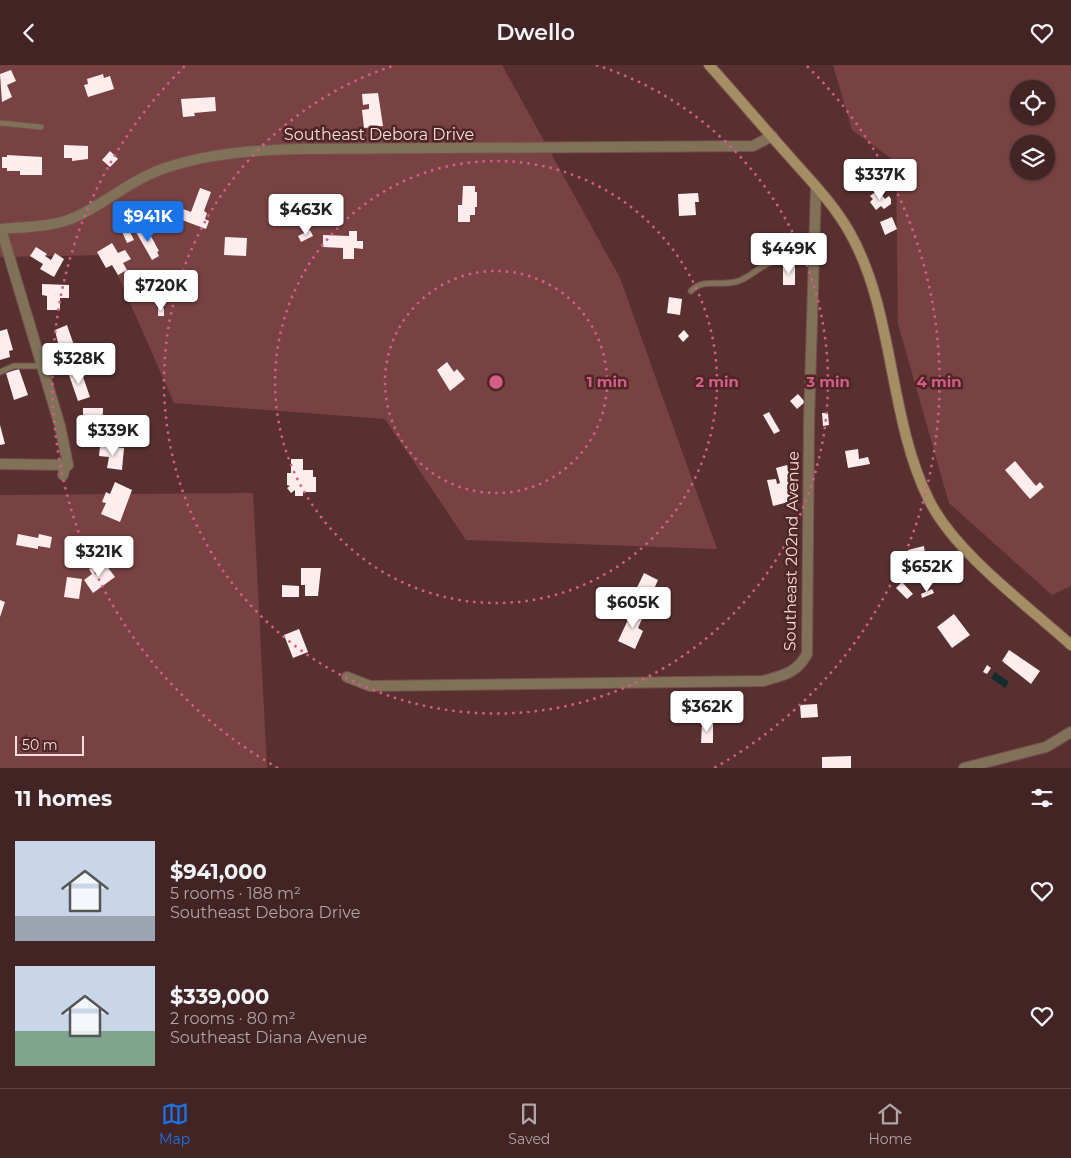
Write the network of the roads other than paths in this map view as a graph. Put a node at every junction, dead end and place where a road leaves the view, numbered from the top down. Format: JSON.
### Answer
{"nodes":[{"id":1,"x":709,"y":65,"type":"edge"},
{"id":2,"x":0,"y":123,"type":"edge"},
{"id":3,"x":41,"y":127,"type":"dead end"},
{"id":4,"x":772,"y":136,"type":"junction"},
{"id":5,"x":816,"y":187,"type":"junction"},
{"id":6,"x":0,"y":229,"type":"edge"},
{"id":7,"x":814,"y":239,"type":"junction"},
{"id":8,"x":691,"y":291,"type":"dead end"},
{"id":9,"x":41,"y":366,"type":"junction"},
{"id":10,"x":0,"y":372,"type":"edge"},
{"id":11,"x":0,"y":464,"type":"edge"},
{"id":12,"x":68,"y":465,"type":"junction"},
{"id":13,"x":62,"y":475,"type":"dead end"},
{"id":14,"x":1071,"y":645,"type":"edge"},
{"id":15,"x":347,"y":677,"type":"dead end"},
{"id":16,"x":1071,"y":732,"type":"edge"},
{"id":17,"x":964,"y":768,"type":"edge"}],
"edges":[{"from":1,"to":4,"type":"main road"},
{"from":2,"to":3,"type":"lane"},
{"from":4,"to":5,"type":"main road"},
{"from":4,"to":6,"type":"street","name":"Southeast Debora Drive"},
{"from":5,"to":7,"type":"street","name":"Southeast 202nd Avenue"},
{"from":5,"to":14,"type":"main road"},
{"from":6,"to":9,"type":"street"},
{"from":7,"to":8,"type":"lane"},
{"from":7,"to":15,"type":"street","name":"Southeast 202nd Avenue"},
{"from":9,"to":10,"type":"lane"},
{"from":9,"to":12,"type":"street"},
{"from":11,"to":12,"type":"street"},
{"from":12,"to":13,"type":"street"},
{"from":16,"to":17,"type":"street"}]}
